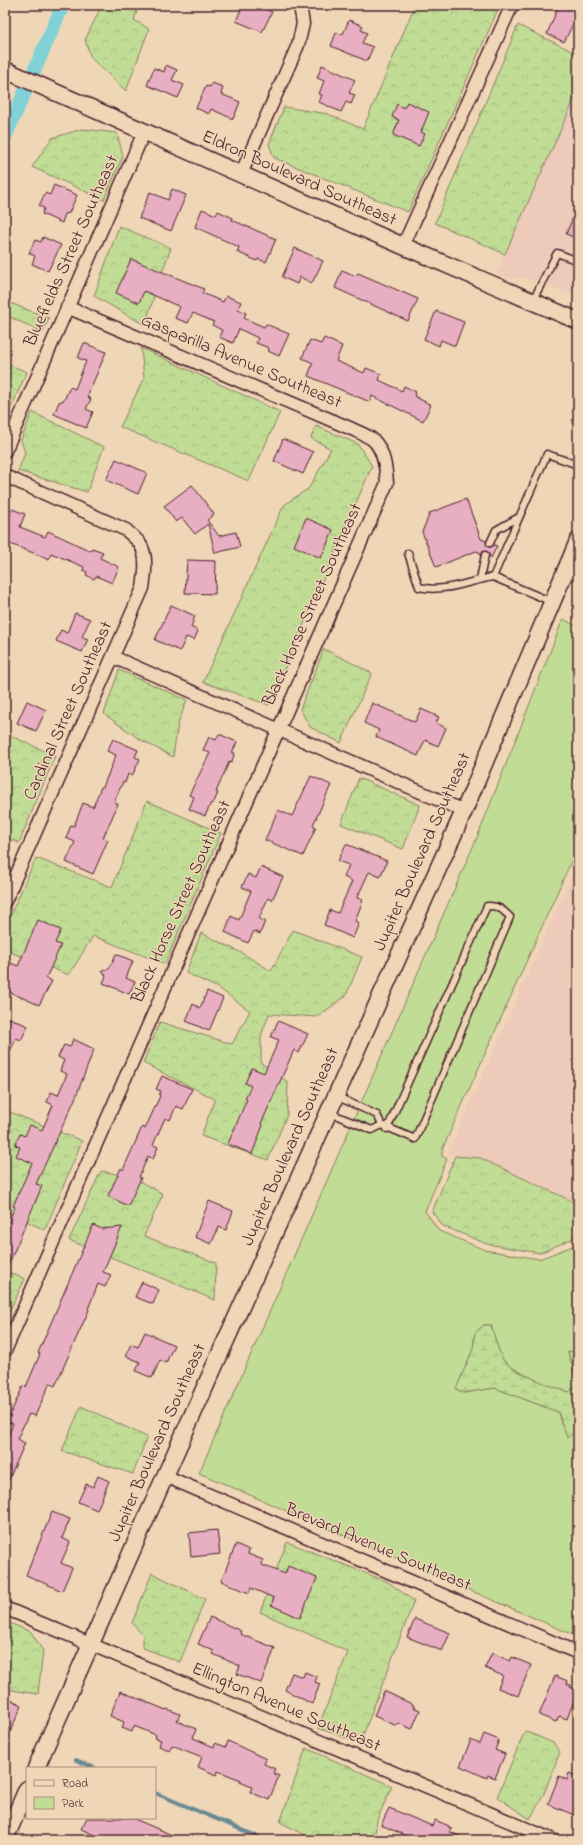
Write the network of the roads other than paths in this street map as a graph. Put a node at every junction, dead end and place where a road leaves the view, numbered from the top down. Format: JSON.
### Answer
{"nodes":[{"id":1,"x":300,"y":5,"type":"edge"},
{"id":2,"x":512,"y":5,"type":"edge"},
{"id":3,"x":5,"y":70,"type":"edge"},
{"id":4,"x":144,"y":132,"type":"junction"},
{"id":5,"x":241,"y":174,"type":"junction"},
{"id":6,"x":403,"y":246,"type":"junction"},
{"id":7,"x":578,"y":261,"type":"edge"},
{"id":8,"x":532,"y":301,"type":"junction"},
{"id":9,"x":68,"y":307,"type":"junction"},
{"id":10,"x":578,"y":321,"type":"edge"},
{"id":11,"x":5,"y":451,"type":"edge"},
{"id":12,"x":578,"y":465,"type":"edge"},
{"id":13,"x":386,"y":466,"type":"joint"},
{"id":14,"x":5,"y":476,"type":"edge"},
{"id":15,"x":519,"y":517,"type":"junction"},
{"id":16,"x":578,"y":541,"type":"edge"},
{"id":17,"x":490,"y":543,"type":"dead end"},
{"id":18,"x":408,"y":553,"type":"dead end"},
{"id":19,"x":485,"y":555,"type":"dead end"},
{"id":20,"x":571,"y":575,"type":"edge"},
{"id":21,"x":493,"y":577,"type":"junction"},
{"id":22,"x":480,"y":579,"type":"junction"},
{"id":23,"x":552,"y":602,"type":"junction"},
{"id":24,"x":112,"y":658,"type":"junction"},
{"id":25,"x":278,"y":729,"type":"junction"},
{"id":26,"x":464,"y":811,"type":"junction"},
{"id":27,"x":5,"y":901,"type":"edge"},
{"id":28,"x":336,"y":1096,"type":"junction"},
{"id":29,"x":328,"y":1112,"type":"junction"},
{"id":30,"x":385,"y":1127,"type":"junction"},
{"id":31,"x":5,"y":1351,"type":"edge"},
{"id":32,"x":165,"y":1476,"type":"junction"},
{"id":33,"x":5,"y":1608,"type":"edge"},
{"id":34,"x":91,"y":1645,"type":"junction"},
{"id":35,"x":578,"y":1653,"type":"edge"},
{"id":36,"x":36,"y":1767,"type":"edge"},
{"id":37,"x":26,"y":1791,"type":"edge"},
{"id":38,"x":7,"y":1838,"type":"edge"},
{"id":39,"x":553,"y":1840,"type":"edge"}],
"edges":[{"from":1,"to":5,"type":"street"},
{"from":2,"to":6,"type":"street"},
{"from":3,"to":4,"type":"street","name":"Eldron Boulevard Southeast"},
{"from":4,"to":5,"type":"street","name":"Eldron Boulevard Southeast"},
{"from":4,"to":9,"type":"street","name":"Bluefields Street Southeast"},
{"from":5,"to":6,"type":"street","name":"Eldron Boulevard Southeast"},
{"from":6,"to":8,"type":"street","name":"Eldron Boulevard Southeast"},
{"from":7,"to":8,"type":"lane"},
{"from":8,"to":10,"type":"street","name":"Eldron Boulevard Southeast"},
{"from":9,"to":11,"type":"street","name":"Bluefields Street Southeast"},
{"from":9,"to":13,"type":"street","name":"Gasparilla Avenue Southeast"},
{"from":12,"to":15,"type":"lane"},
{"from":13,"to":25,"type":"street","name":"Black Horse Street Southeast"},
{"from":14,"to":24,"type":"street","name":"Cardinal Street Southeast"},
{"from":15,"to":17,"type":"lane"},
{"from":15,"to":21,"type":"lane"},
{"from":16,"to":20,"type":"street","name":"Jupiter Boulevard Southeast"},
{"from":18,"to":22,"type":"lane"},
{"from":19,"to":22,"type":"lane"},
{"from":20,"to":23,"type":"street","name":"Jupiter Boulevard Southeast"},
{"from":21,"to":22,"type":"lane"},
{"from":21,"to":23,"type":"lane"},
{"from":23,"to":26,"type":"street","name":"Jupiter Boulevard Southeast"},
{"from":24,"to":25,"type":"street"},
{"from":24,"to":27,"type":"street","name":"Cardinal Street Southeast"},
{"from":25,"to":26,"type":"street"},
{"from":25,"to":31,"type":"street","name":"Black Horse Street Southeast"},
{"from":26,"to":28,"type":"street","name":"Jupiter Boulevard Southeast"},
{"from":28,"to":29,"type":"street","name":"Jupiter Boulevard Southeast"},
{"from":28,"to":30,"type":"lane"},
{"from":29,"to":30,"type":"lane"},
{"from":29,"to":32,"type":"street","name":"Jupiter Boulevard Southeast"},
{"from":30,"to":30,"type":"lane"},
{"from":32,"to":34,"type":"street","name":"Jupiter Boulevard Southeast"},
{"from":32,"to":35,"type":"street","name":"Brevard Avenue Southeast"},
{"from":33,"to":34,"type":"street","name":"Ellington Avenue Southeast"},
{"from":34,"to":36,"type":"street","name":"Jupiter Boulevard Southeast"},
{"from":34,"to":39,"type":"street","name":"Ellington Avenue Southeast"},
{"from":37,"to":38,"type":"street"}]}
